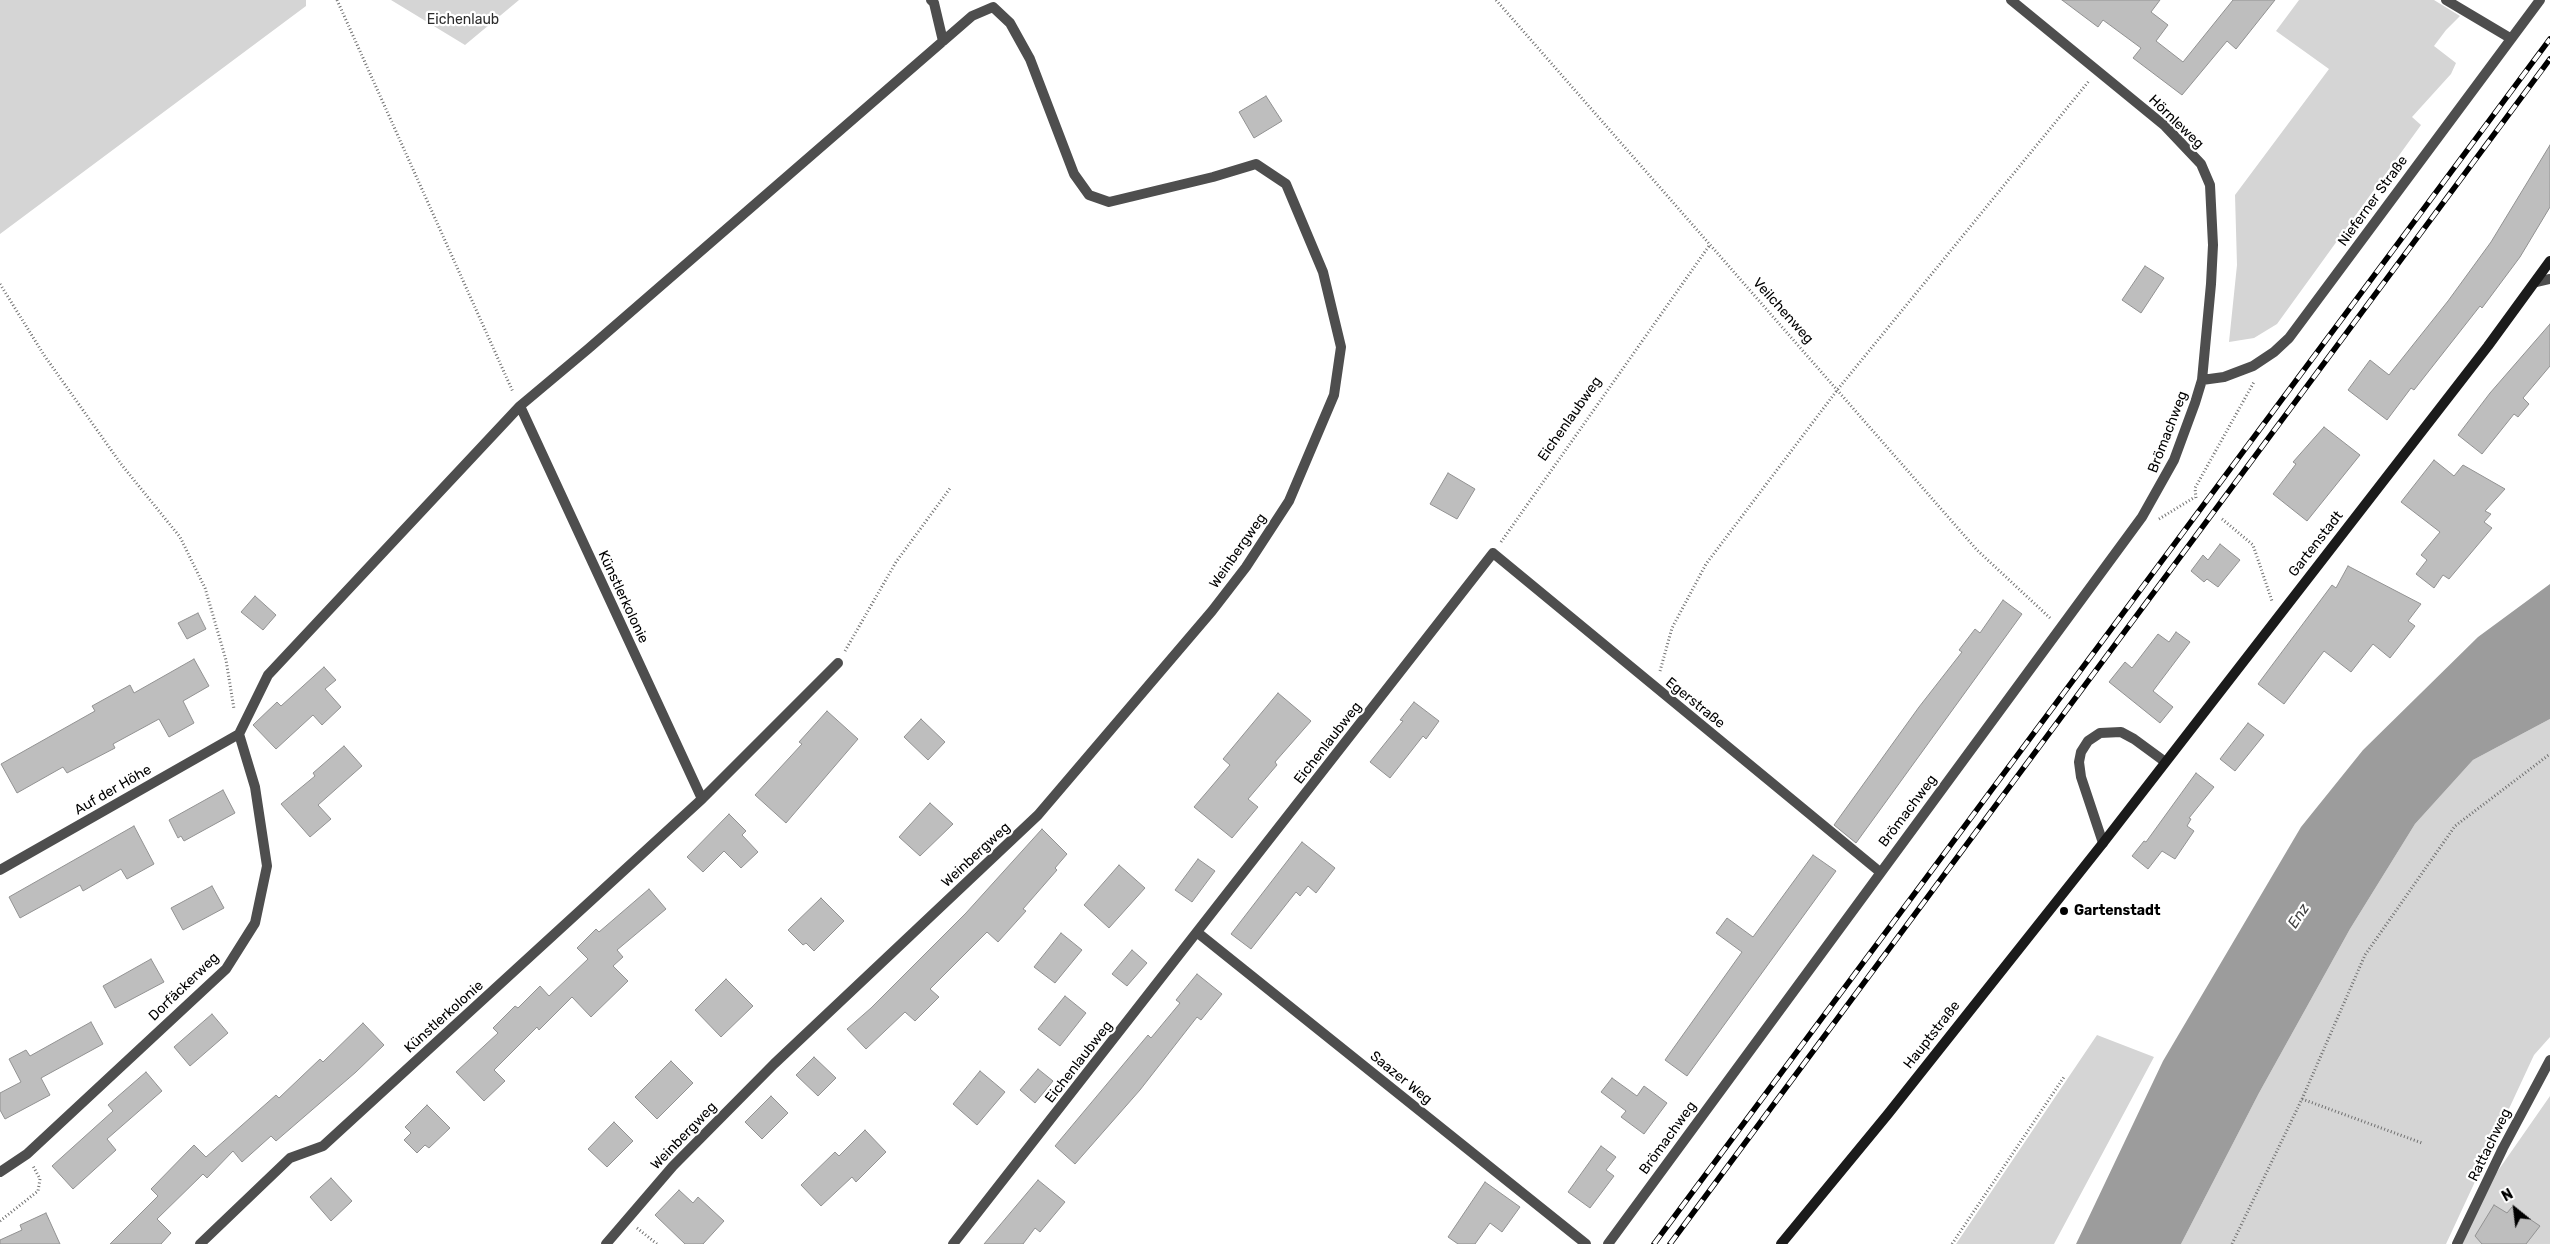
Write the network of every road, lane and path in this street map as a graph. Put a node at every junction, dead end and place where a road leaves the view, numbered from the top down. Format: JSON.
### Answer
{"nodes":[{"id":1,"x":337,"y":0,"type":"edge"},
{"id":2,"x":931,"y":0,"type":"edge"},
{"id":3,"x":1496,"y":0,"type":"edge"},
{"id":4,"x":2010,"y":0,"type":"edge"},
{"id":5,"x":2446,"y":0,"type":"edge"},
{"id":6,"x":2540,"y":0,"type":"edge"},
{"id":7,"x":2510,"y":38,"type":"junction"},
{"id":8,"x":943,"y":40,"type":"junction"},
{"id":9,"x":2097,"y":71,"type":"junction"},
{"id":10,"x":1709,"y":246,"type":"junction"},
{"id":11,"x":2550,"y":261,"type":"edge"},
{"id":12,"x":2550,"y":279,"type":"edge"},
{"id":13,"x":2536,"y":282,"type":"junction"},
{"id":14,"x":0,"y":284,"type":"edge"},
{"id":15,"x":2253,"y":366,"type":"junction"},
{"id":16,"x":2202,"y":380,"type":"junction"},
{"id":17,"x":1838,"y":389,"type":"junction"},
{"id":18,"x":520,"y":406,"type":"junction"},
{"id":19,"x":950,"y":488,"type":"dead end"},
{"id":20,"x":2162,"y":517,"type":"dead end"},
{"id":21,"x":2222,"y":519,"type":"dead end"},
{"id":22,"x":1493,"y":553,"type":"junction"},
{"id":23,"x":2282,"y":610,"type":"junction"},
{"id":24,"x":2062,"y":628,"type":"junction"},
{"id":25,"x":838,"y":663,"type":"joint"},
{"id":26,"x":1656,"y":688,"type":"junction"},
{"id":27,"x":239,"y":734,"type":"junction"},
{"id":28,"x":2550,"y":754,"type":"edge"},
{"id":29,"x":2164,"y":761,"type":"junction"},
{"id":30,"x":702,"y":799,"type":"junction"},
{"id":31,"x":2103,"y":843,"type":"junction"},
{"id":32,"x":0,"y":870,"type":"edge"},
{"id":33,"x":1880,"y":872,"type":"junction"},
{"id":34,"x":1198,"y":933,"type":"junction"},
{"id":35,"x":2550,"y":1060,"type":"edge"},
{"id":36,"x":2064,"y":1077,"type":"dead end"},
{"id":37,"x":2302,"y":1099,"type":"junction"},
{"id":38,"x":2422,"y":1143,"type":"dead end"},
{"id":39,"x":27,"y":1154,"type":"junction"},
{"id":40,"x":0,"y":1172,"type":"edge"},
{"id":41,"x":626,"y":1220,"type":"junction"},
{"id":42,"x":0,"y":1221,"type":"edge"},
{"id":43,"x":200,"y":1244,"type":"edge"},
{"id":44,"x":606,"y":1244,"type":"edge"},
{"id":45,"x":657,"y":1244,"type":"edge"},
{"id":46,"x":953,"y":1244,"type":"edge"},
{"id":47,"x":1586,"y":1244,"type":"edge"},
{"id":48,"x":1608,"y":1244,"type":"edge"},
{"id":49,"x":1781,"y":1244,"type":"edge"},
{"id":50,"x":1952,"y":1244,"type":"edge"},
{"id":51,"x":2232,"y":1244,"type":"edge"},
{"id":52,"x":2457,"y":1244,"type":"edge"}],
"edges":[{"from":1,"to":18,"type":"path"},
{"from":2,"to":8,"type":"street"},
{"from":3,"to":10,"type":"path","name":"Veilchenweg"},
{"from":4,"to":9,"type":"street","name":"Hörnleweg"},
{"from":5,"to":7,"type":"street"},
{"from":6,"to":7,"type":"street","name":"Nieferner Straße"},
{"from":7,"to":15,"type":"street","name":"Nieferner Straße"},
{"from":8,"to":18,"type":"street"},
{"from":8,"to":41,"type":"street","name":"Weinbergweg"},
{"from":9,"to":16,"type":"street","name":"Hörnleweg"},
{"from":9,"to":17,"type":"path"},
{"from":10,"to":17,"type":"path","name":"Veilchenweg"},
{"from":10,"to":22,"type":"path","name":"Eichenlaubweg"},
{"from":11,"to":13,"type":"street","name":"Gartenstadt"},
{"from":12,"to":13,"type":"street"},
{"from":13,"to":23,"type":"street","name":"Gartenstadt"},
{"from":14,"to":27,"type":"path"},
{"from":15,"to":16,"type":"street","name":"Nieferner Straße"},
{"from":15,"to":20,"type":"path"},
{"from":16,"to":24,"type":"street","name":"Brömachweg"},
{"from":17,"to":24,"type":"path","name":"Veilchenweg"},
{"from":17,"to":26,"type":"path"},
{"from":18,"to":27,"type":"street"},
{"from":18,"to":30,"type":"street","name":"Künstlerkolonie"},
{"from":19,"to":25,"type":"path"},
{"from":21,"to":23,"type":"path"},
{"from":22,"to":26,"type":"street","name":"Egerstraße"},
{"from":22,"to":34,"type":"street","name":"Eichenlaubweg"},
{"from":23,"to":29,"type":"street","name":"Gartenstadt"},
{"from":24,"to":33,"type":"street","name":"Brömachweg"},
{"from":25,"to":30,"type":"street","name":"Künstlerkolonie"},
{"from":26,"to":33,"type":"street","name":"Egerstraße"},
{"from":27,"to":32,"type":"street","name":"Auf der Höhe"},
{"from":27,"to":39,"type":"street","name":"Dorfäckerweg"},
{"from":28,"to":37,"type":"path"},
{"from":29,"to":31,"type":"street","name":"Gartenstadt"},
{"from":29,"to":31,"type":"street"},
{"from":30,"to":43,"type":"street","name":"Künstlerkolonie"},
{"from":31,"to":49,"type":"street","name":"Hauptstraße"},
{"from":33,"to":48,"type":"street","name":"Brömachweg"},
{"from":34,"to":46,"type":"street","name":"Eichenlaubweg"},
{"from":34,"to":47,"type":"street","name":"Saazer Weg"},
{"from":35,"to":52,"type":"street","name":"Rattachweg"},
{"from":36,"to":50,"type":"path"},
{"from":37,"to":38,"type":"path"},
{"from":37,"to":51,"type":"path"},
{"from":39,"to":40,"type":"street","name":"Dorfäckerweg"},
{"from":39,"to":42,"type":"path"},
{"from":41,"to":44,"type":"street","name":"Weinbergweg"},
{"from":41,"to":45,"type":"path"}]}
